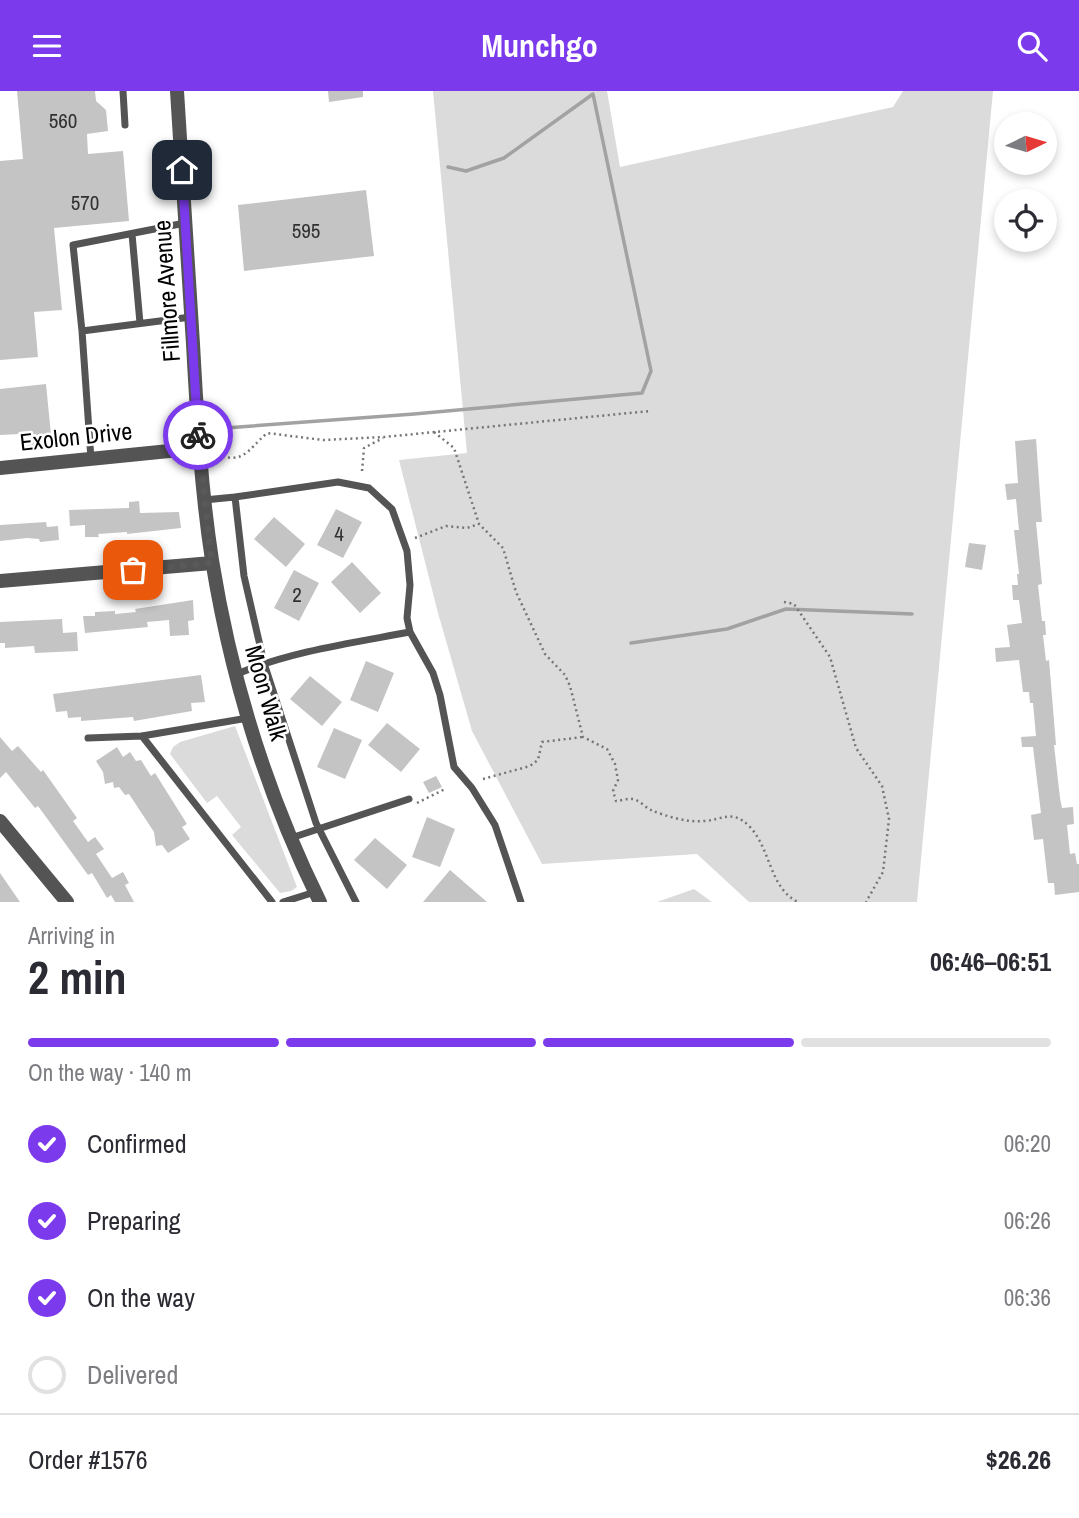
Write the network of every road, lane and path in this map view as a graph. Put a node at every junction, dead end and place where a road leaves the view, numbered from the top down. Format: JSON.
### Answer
{"nodes":[{"id":1,"x":123,"y":91,"type":"edge"},
{"id":2,"x":177,"y":91,"type":"edge"},
{"id":3,"x":125,"y":125,"type":"dead end"},
{"id":4,"x":185,"y":223,"type":"junction"},
{"id":5,"x":132,"y":234,"type":"junction"},
{"id":6,"x":191,"y":317,"type":"junction"},
{"id":7,"x":140,"y":323,"type":"junction"},
{"id":8,"x":82,"y":331,"type":"junction"},
{"id":9,"x":650,"y":411,"type":"dead end"},
{"id":10,"x":434,"y":432,"type":"junction"},
{"id":11,"x":384,"y":437,"type":"junction"},
{"id":12,"x":199,"y":448,"type":"junction"},
{"id":13,"x":91,"y":459,"type":"junction"},
{"id":14,"x":0,"y":468,"type":"edge"},
{"id":15,"x":362,"y":471,"type":"dead end"},
{"id":16,"x":203,"y":494,"type":"junction"},
{"id":17,"x":235,"y":497,"type":"junction"},
{"id":18,"x":479,"y":524,"type":"junction"},
{"id":19,"x":415,"y":538,"type":"dead end"},
{"id":20,"x":212,"y":563,"type":"junction"},
{"id":21,"x":0,"y":581,"type":"edge"},
{"id":22,"x":784,"y":602,"type":"dead end"},
{"id":23,"x":410,"y":632,"type":"junction"},
{"id":24,"x":264,"y":663,"type":"junction"},
{"id":25,"x":236,"y":674,"type":"junction"},
{"id":26,"x":248,"y":718,"type":"junction"},
{"id":27,"x":142,"y":736,"type":"junction"},
{"id":28,"x":583,"y":737,"type":"junction"},
{"id":29,"x":88,"y":738,"type":"dead end"},
{"id":30,"x":484,"y":779,"type":"dead end"},
{"id":31,"x":445,"y":789,"type":"dead end"},
{"id":32,"x":409,"y":800,"type":"joint"},
{"id":33,"x":0,"y":821,"type":"edge"},
{"id":34,"x":318,"y":827,"type":"junction"},
{"id":35,"x":291,"y":838,"type":"junction"},
{"id":36,"x":318,"y":897,"type":"edge"},
{"id":37,"x":67,"y":902,"type":"edge"},
{"id":38,"x":272,"y":902,"type":"edge"},
{"id":39,"x":284,"y":902,"type":"edge"},
{"id":40,"x":356,"y":902,"type":"edge"},
{"id":41,"x":521,"y":902,"type":"edge"},
{"id":42,"x":798,"y":902,"type":"edge"},
{"id":43,"x":866,"y":902,"type":"edge"}],
"edges":[{"from":1,"to":3,"type":"lane"},
{"from":2,"to":4,"type":"street","name":"Fillmore Avenue"},
{"from":4,"to":5,"type":"lane"},
{"from":4,"to":6,"type":"street","name":"Fillmore Avenue"},
{"from":5,"to":7,"type":"lane"},
{"from":5,"to":8,"type":"lane"},
{"from":6,"to":7,"type":"lane"},
{"from":6,"to":12,"type":"street","name":"Fillmore Avenue"},
{"from":7,"to":8,"type":"lane"},
{"from":8,"to":13,"type":"lane"},
{"from":9,"to":10,"type":"path"},
{"from":10,"to":11,"type":"path"},
{"from":10,"to":18,"type":"path"},
{"from":11,"to":12,"type":"path"},
{"from":11,"to":15,"type":"path"},
{"from":12,"to":13,"type":"street","name":"Exolon Drive"},
{"from":12,"to":16,"type":"street","name":"Fillmore Avenue"},
{"from":13,"to":14,"type":"street","name":"Exolon Drive"},
{"from":16,"to":17,"type":"lane"},
{"from":16,"to":20,"type":"street","name":"Moon Walk"},
{"from":17,"to":23,"type":"lane"},
{"from":17,"to":24,"type":"lane"},
{"from":18,"to":19,"type":"path"},
{"from":18,"to":28,"type":"path"},
{"from":20,"to":21,"type":"street"},
{"from":20,"to":25,"type":"street","name":"Moon Walk"},
{"from":22,"to":43,"type":"path"},
{"from":23,"to":24,"type":"lane"},
{"from":23,"to":41,"type":"lane"},
{"from":24,"to":25,"type":"lane"},
{"from":24,"to":34,"type":"lane"},
{"from":25,"to":26,"type":"street","name":"Moon Walk"},
{"from":26,"to":27,"type":"lane"},
{"from":26,"to":35,"type":"street","name":"Moon Walk"},
{"from":27,"to":29,"type":"lane"},
{"from":27,"to":38,"type":"lane"},
{"from":28,"to":30,"type":"path"},
{"from":28,"to":42,"type":"path"},
{"from":31,"to":32,"type":"path"},
{"from":32,"to":34,"type":"lane"},
{"from":33,"to":37,"type":"street"},
{"from":34,"to":35,"type":"lane"},
{"from":34,"to":40,"type":"lane"},
{"from":35,"to":36,"type":"street","name":"Moon Walk"},
{"from":36,"to":39,"type":"lane"}]}
